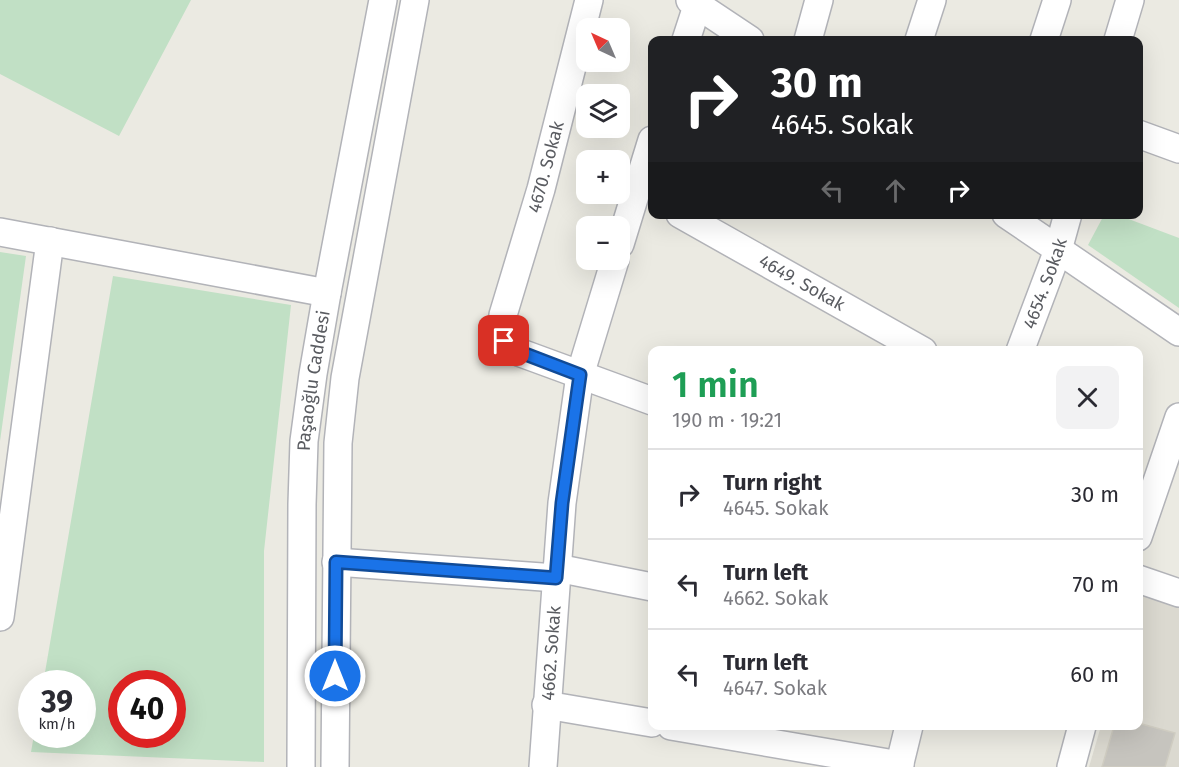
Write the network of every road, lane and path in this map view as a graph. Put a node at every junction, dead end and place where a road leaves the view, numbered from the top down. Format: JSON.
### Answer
{"nodes":[{"id":1,"x":383,"y":0,"type":"edge"},
{"id":2,"x":415,"y":0,"type":"edge"},
{"id":3,"x":589,"y":0,"type":"edge"},
{"id":4,"x":819,"y":0,"type":"edge"},
{"id":5,"x":932,"y":0,"type":"edge"},
{"id":6,"x":1057,"y":0,"type":"edge"},
{"id":7,"x":1130,"y":0,"type":"edge"},
{"id":8,"x":696,"y":2,"type":"edge"},
{"id":9,"x":687,"y":36,"type":"edge"},
{"id":10,"x":744,"y":36,"type":"edge"},
{"id":11,"x":809,"y":36,"type":"edge"},
{"id":12,"x":920,"y":36,"type":"edge"},
{"id":13,"x":1045,"y":36,"type":"edge"},
{"id":14,"x":1119,"y":36,"type":"edge"},
{"id":15,"x":1143,"y":136,"type":"edge"},
{"id":16,"x":1179,"y":149,"type":"edge"},
{"id":17,"x":648,"y":167,"type":"edge"},
{"id":18,"x":644,"y":194,"type":"edge"},
{"id":19,"x":689,"y":219,"type":"edge"},
{"id":20,"x":1013,"y":219,"type":"edge"},
{"id":21,"x":1067,"y":219,"type":"edge"},
{"id":22,"x":630,"y":223,"type":"edge"},
{"id":23,"x":0,"y":232,"type":"edge"},
{"id":24,"x":50,"y":241,"type":"junction"},
{"id":25,"x":1058,"y":250,"type":"junction"},
{"id":26,"x":612,"y":270,"type":"edge"},
{"id":27,"x":327,"y":293,"type":"junction"},
{"id":28,"x":1179,"y":332,"type":"edge"},
{"id":29,"x":913,"y":346,"type":"edge"},
{"id":30,"x":1022,"y":346,"type":"edge"},
{"id":31,"x":580,"y":375,"type":"junction"},
{"id":32,"x":648,"y":400,"type":"edge"},
{"id":33,"x":1179,"y":417,"type":"edge"},
{"id":34,"x":1143,"y":522,"type":"edge"},
{"id":35,"x":336,"y":562,"type":"junction"},
{"id":36,"x":556,"y":573,"type":"junction"},
{"id":37,"x":1143,"y":581,"type":"edge"},
{"id":38,"x":648,"y":586,"type":"edge"},
{"id":39,"x":1179,"y":593,"type":"edge"},
{"id":40,"x":0,"y":617,"type":"edge"},
{"id":41,"x":546,"y":705,"type":"junction"},
{"id":42,"x":648,"y":722,"type":"edge"},
{"id":43,"x":694,"y":730,"type":"edge"},
{"id":44,"x":908,"y":730,"type":"edge"},
{"id":45,"x":1081,"y":730,"type":"edge"},
{"id":46,"x":899,"y":766,"type":"edge"},
{"id":47,"x":301,"y":767,"type":"edge"},
{"id":48,"x":335,"y":767,"type":"edge"},
{"id":49,"x":543,"y":767,"type":"edge"},
{"id":50,"x":1071,"y":767,"type":"edge"}],
"edges":[{"from":1,"to":27,"type":"street","name":"Paşaoğlu Caddesi"},
{"from":2,"to":35,"type":"street","name":"Paşaoğlu Caddesi"},
{"from":3,"to":31,"type":"street","name":"4670. Sokak"},
{"from":4,"to":11,"type":"street"},
{"from":5,"to":12,"type":"street"},
{"from":6,"to":13,"type":"street"},
{"from":7,"to":14,"type":"street"},
{"from":8,"to":9,"type":"street"},
{"from":8,"to":10,"type":"street"},
{"from":15,"to":16,"type":"street"},
{"from":17,"to":18,"type":"street"},
{"from":18,"to":22,"type":"street"},
{"from":19,"to":29,"type":"street","name":"4649. Sokak"},
{"from":20,"to":25,"type":"street"},
{"from":21,"to":25,"type":"street","name":"4654. Sokak"},
{"from":23,"to":24,"type":"street"},
{"from":24,"to":27,"type":"street"},
{"from":24,"to":40,"type":"street"},
{"from":25,"to":28,"type":"street"},
{"from":25,"to":30,"type":"street","name":"4654. Sokak"},
{"from":26,"to":31,"type":"street","name":"4662. Sokak"},
{"from":27,"to":47,"type":"street","name":"Paşaoğlu Caddesi"},
{"from":31,"to":32,"type":"street"},
{"from":31,"to":36,"type":"street","name":"4662. Sokak"},
{"from":33,"to":34,"type":"street"},
{"from":35,"to":36,"type":"street"},
{"from":35,"to":48,"type":"street","name":"Paşaoğlu Caddesi"},
{"from":36,"to":38,"type":"street"},
{"from":36,"to":41,"type":"street","name":"4662. Sokak"},
{"from":37,"to":39,"type":"street"},
{"from":41,"to":42,"type":"street"},
{"from":41,"to":49,"type":"street","name":"4662. Sokak"},
{"from":43,"to":46,"type":"street"},
{"from":44,"to":46,"type":"street"},
{"from":45,"to":50,"type":"street"}]}
